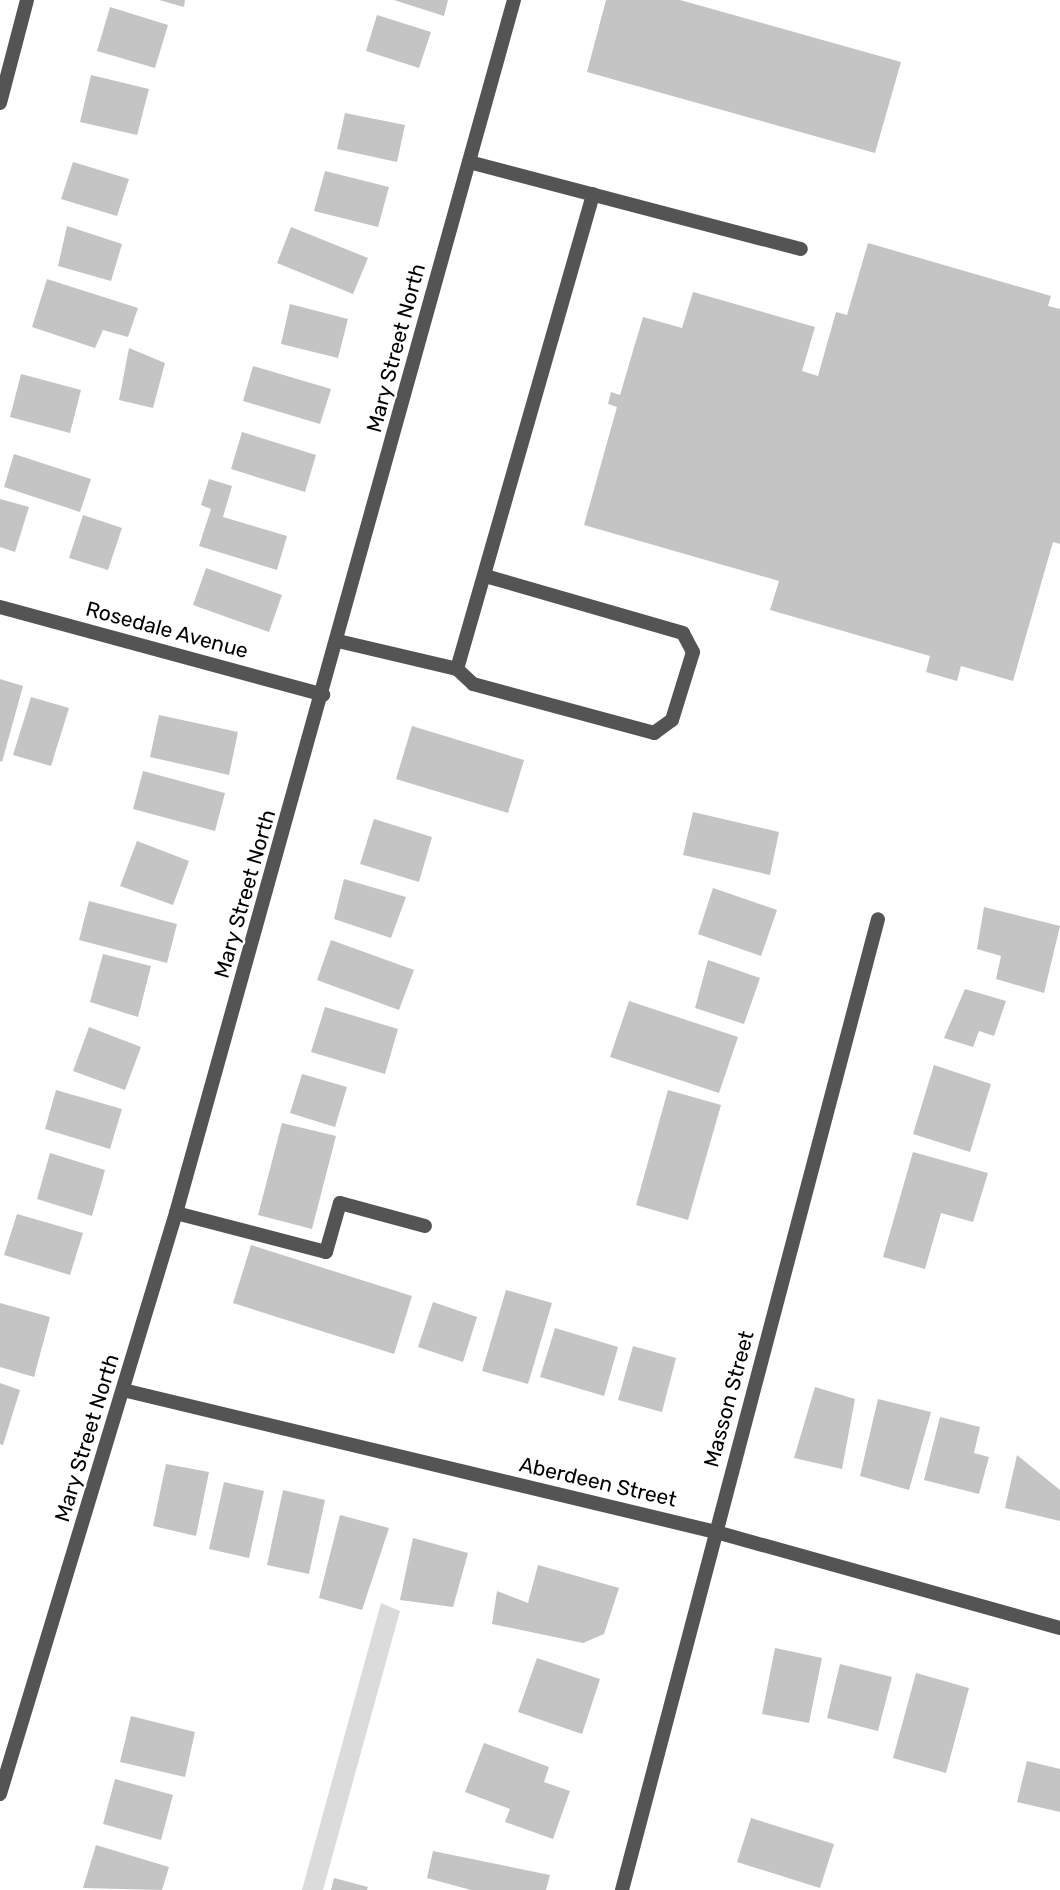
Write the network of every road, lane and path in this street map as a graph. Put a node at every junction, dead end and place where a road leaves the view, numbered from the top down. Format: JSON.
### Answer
{"nodes":[{"id":1,"x":27,"y":0,"type":"edge"},
{"id":2,"x":514,"y":0,"type":"edge"},
{"id":3,"x":0,"y":103,"type":"edge"},
{"id":4,"x":469,"y":162,"type":"junction"},
{"id":5,"x":593,"y":194,"type":"junction"},
{"id":6,"x":801,"y":249,"type":"dead end"},
{"id":7,"x":486,"y":576,"type":"junction"},
{"id":8,"x":0,"y":607,"type":"edge"},
{"id":9,"x":338,"y":641,"type":"junction"},
{"id":10,"x":457,"y":669,"type":"junction"},
{"id":11,"x":323,"y":695,"type":"junction"},
{"id":12,"x":878,"y":919,"type":"dead end"},
{"id":13,"x":176,"y":1213,"type":"junction"},
{"id":14,"x":425,"y":1226,"type":"dead end"},
{"id":15,"x":123,"y":1390,"type":"junction"},
{"id":16,"x":716,"y":1532,"type":"junction"},
{"id":17,"x":1060,"y":1628,"type":"edge"},
{"id":18,"x":0,"y":1794,"type":"edge"},
{"id":19,"x":622,"y":1890,"type":"edge"}],
"edges":[{"from":1,"to":3,"type":"street"},
{"from":2,"to":4,"type":"street","name":"Mary Street North"},
{"from":4,"to":5,"type":"street"},
{"from":4,"to":9,"type":"street","name":"Mary Street North"},
{"from":5,"to":6,"type":"street"},
{"from":5,"to":7,"type":"street"},
{"from":7,"to":10,"type":"street"},
{"from":7,"to":10,"type":"street"},
{"from":8,"to":11,"type":"street","name":"Rosedale Avenue"},
{"from":9,"to":10,"type":"street"},
{"from":9,"to":11,"type":"street","name":"Mary Street North"},
{"from":11,"to":13,"type":"street","name":"Mary Street North"},
{"from":12,"to":16,"type":"street","name":"Masson Street"},
{"from":13,"to":14,"type":"street"},
{"from":13,"to":15,"type":"street","name":"Mary Street North"},
{"from":15,"to":16,"type":"street","name":"Aberdeen Street"},
{"from":15,"to":18,"type":"street","name":"Mary Street North"},
{"from":16,"to":17,"type":"street","name":"Aberdeen Street"},
{"from":16,"to":19,"type":"street","name":"Masson Street"}]}
